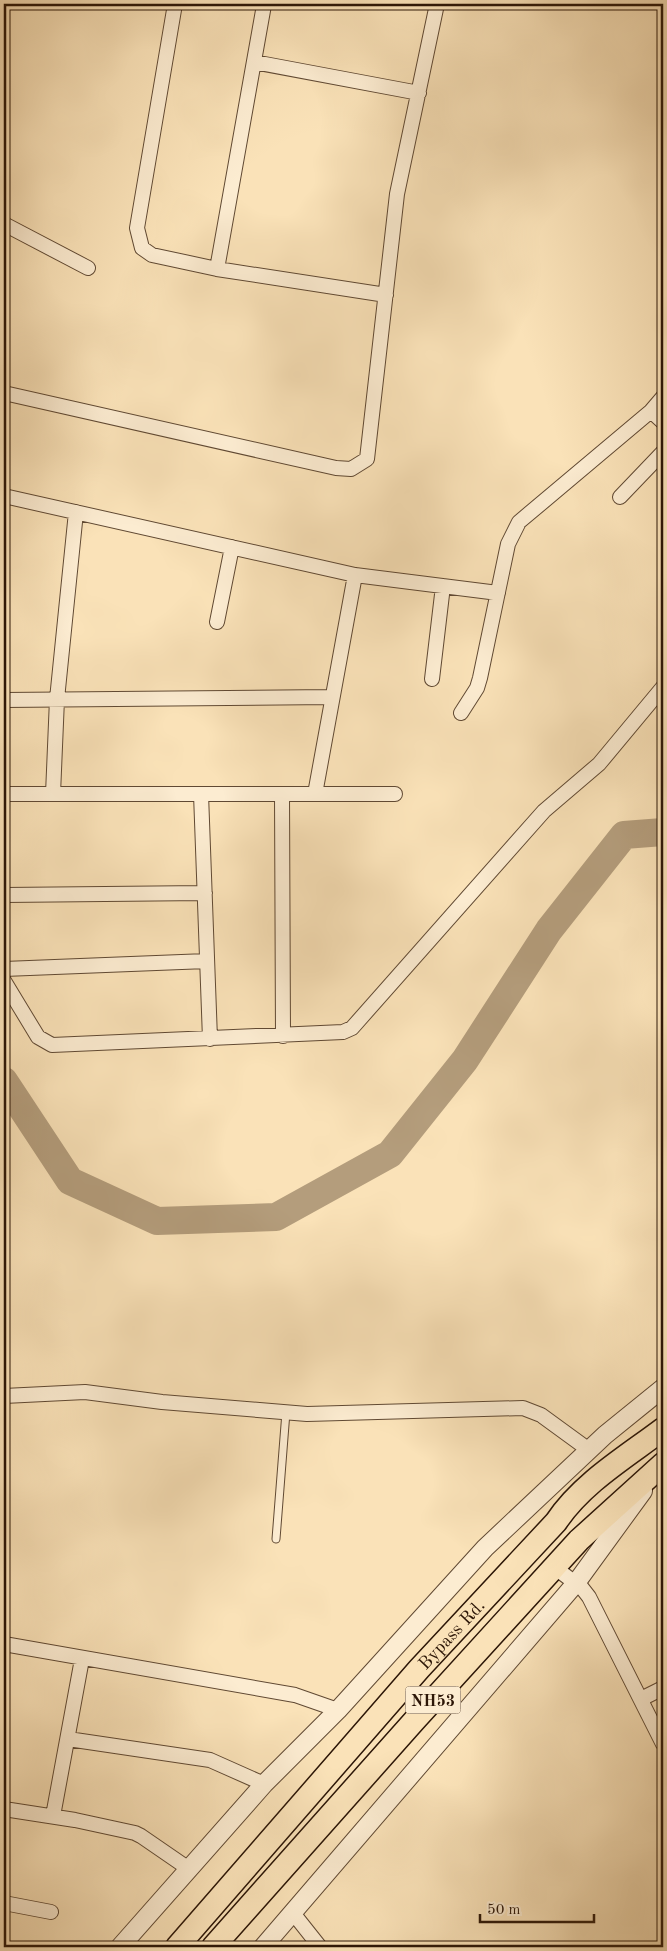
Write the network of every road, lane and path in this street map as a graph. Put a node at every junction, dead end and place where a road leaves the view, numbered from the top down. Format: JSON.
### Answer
{"nodes":[{"id":1,"x":175,"y":4,"type":"edge"},
{"id":2,"x":438,"y":4,"type":"edge"},
{"id":3,"x":264,"y":5,"type":"dead end"},
{"id":4,"x":254,"y":62,"type":"junction"},
{"id":5,"x":419,"y":93,"type":"junction"},
{"id":6,"x":4,"y":224,"type":"edge"},
{"id":7,"x":88,"y":268,"type":"dead end"},
{"id":8,"x":217,"y":269,"type":"junction"},
{"id":9,"x":386,"y":295,"type":"junction"},
{"id":10,"x":4,"y":393,"type":"edge"},
{"id":11,"x":663,"y":397,"type":"edge"},
{"id":12,"x":651,"y":411,"type":"junction"},
{"id":13,"x":663,"y":422,"type":"edge"},
{"id":14,"x":663,"y":452,"type":"edge"},
{"id":15,"x":4,"y":496,"type":"edge"},
{"id":16,"x":620,"y":497,"type":"dead end"},
{"id":17,"x":76,"y":512,"type":"junction"},
{"id":18,"x":232,"y":547,"type":"junction"},
{"id":19,"x":355,"y":575,"type":"junction"},
{"id":20,"x":444,"y":586,"type":"junction"},
{"id":21,"x":498,"y":593,"type":"junction"},
{"id":22,"x":217,"y":622,"type":"dead end"},
{"id":23,"x":432,"y":679,"type":"dead end"},
{"id":24,"x":663,"y":688,"type":"edge"},
{"id":25,"x":332,"y":698,"type":"junction"},
{"id":26,"x":57,"y":699,"type":"junction"},
{"id":27,"x":4,"y":700,"type":"edge"},
{"id":28,"x":461,"y":713,"type":"dead end"},
{"id":29,"x":4,"y":794,"type":"edge"},
{"id":30,"x":53,"y":794,"type":"junction"},
{"id":31,"x":201,"y":794,"type":"junction"},
{"id":32,"x":282,"y":794,"type":"junction"},
{"id":33,"x":315,"y":794,"type":"junction"},
{"id":34,"x":395,"y":794,"type":"dead end"},
{"id":35,"x":205,"y":893,"type":"junction"},
{"id":36,"x":4,"y":895,"type":"edge"},
{"id":37,"x":207,"y":960,"type":"junction"},
{"id":38,"x":4,"y":968,"type":"edge"},
{"id":39,"x":4,"y":981,"type":"edge"},
{"id":40,"x":283,"y":1036,"type":"junction"},
{"id":41,"x":210,"y":1039,"type":"junction"},
{"id":42,"x":663,"y":1388,"type":"edge"},
{"id":43,"x":4,"y":1396,"type":"edge"},
{"id":44,"x":286,"y":1412,"type":"junction"},
{"id":45,"x":663,"y":1429,"type":"edge"},
{"id":46,"x":589,"y":1450,"type":"junction"},
{"id":47,"x":663,"y":1464,"type":"edge"},
{"id":48,"x":276,"y":1539,"type":"dead end"},
{"id":49,"x":554,"y":1567,"type":"junction"},
{"id":50,"x":576,"y":1583,"type":"junction"},
{"id":51,"x":4,"y":1644,"type":"edge"},
{"id":52,"x":82,"y":1659,"type":"junction"},
{"id":53,"x":419,"y":1669,"type":"junction"},
{"id":54,"x":663,"y":1688,"type":"edge"},
{"id":55,"x":440,"y":1692,"type":"junction"},
{"id":56,"x":641,"y":1699,"type":"junction"},
{"id":57,"x":338,"y":1710,"type":"junction"},
{"id":58,"x":68,"y":1739,"type":"junction"},
{"id":59,"x":663,"y":1744,"type":"edge"},
{"id":60,"x":264,"y":1784,"type":"junction"},
{"id":61,"x":4,"y":1809,"type":"edge"},
{"id":62,"x":54,"y":1816,"type":"junction"},
{"id":63,"x":189,"y":1869,"type":"junction"},
{"id":64,"x":4,"y":1903,"type":"edge"},
{"id":65,"x":51,"y":1912,"type":"dead end"},
{"id":66,"x":293,"y":1913,"type":"junction"},
{"id":67,"x":120,"y":1947,"type":"edge"},
{"id":68,"x":177,"y":1947,"type":"edge"},
{"id":69,"x":213,"y":1947,"type":"edge"},
{"id":70,"x":263,"y":1947,"type":"edge"},
{"id":71,"x":320,"y":1947,"type":"edge"}],
"edges":[{"from":1,"to":8,"type":"street"},
{"from":2,"to":5,"type":"street"},
{"from":3,"to":4,"type":"street"},
{"from":4,"to":5,"type":"street"},
{"from":4,"to":8,"type":"street"},
{"from":5,"to":9,"type":"street"},
{"from":6,"to":7,"type":"street"},
{"from":8,"to":9,"type":"street"},
{"from":9,"to":10,"type":"street"},
{"from":11,"to":12,"type":"street"},
{"from":12,"to":13,"type":"street"},
{"from":12,"to":21,"type":"street"},
{"from":14,"to":16,"type":"street"},
{"from":15,"to":17,"type":"street"},
{"from":17,"to":18,"type":"street"},
{"from":17,"to":26,"type":"street"},
{"from":18,"to":19,"type":"street"},
{"from":18,"to":22,"type":"street"},
{"from":19,"to":20,"type":"street"},
{"from":19,"to":25,"type":"street"},
{"from":20,"to":21,"type":"street"},
{"from":20,"to":23,"type":"street"},
{"from":21,"to":28,"type":"street"},
{"from":24,"to":40,"type":"street"},
{"from":25,"to":26,"type":"street"},
{"from":25,"to":33,"type":"street"},
{"from":26,"to":27,"type":"street"},
{"from":26,"to":30,"type":"street"},
{"from":29,"to":30,"type":"street"},
{"from":30,"to":31,"type":"street"},
{"from":31,"to":32,"type":"street"},
{"from":31,"to":35,"type":"street"},
{"from":32,"to":33,"type":"street"},
{"from":32,"to":40,"type":"street"},
{"from":33,"to":34,"type":"street"},
{"from":35,"to":36,"type":"street"},
{"from":35,"to":37,"type":"street"},
{"from":37,"to":38,"type":"street"},
{"from":37,"to":41,"type":"street"},
{"from":39,"to":41,"type":"street"},
{"from":40,"to":41,"type":"street"},
{"from":42,"to":46,"type":"street"},
{"from":43,"to":44,"type":"street"},
{"from":44,"to":46,"type":"street"},
{"from":44,"to":48,"type":"lane"},
{"from":45,"to":53,"type":"highway","name":"Bypass Rd."},
{"from":46,"to":57,"type":"street"},
{"from":47,"to":49,"type":"highway","name":"Bypass Rd.","number":"NH53"},
{"from":47,"to":50,"type":"street"},
{"from":49,"to":50,"type":"street"},
{"from":49,"to":55,"type":"highway","name":"Bypass Rd.","number":"NH53"},
{"from":50,"to":56,"type":"street"},
{"from":50,"to":66,"type":"street"},
{"from":51,"to":52,"type":"street"},
{"from":52,"to":57,"type":"street"},
{"from":52,"to":58,"type":"street"},
{"from":53,"to":55,"type":"highway"},
{"from":53,"to":68,"type":"highway","name":"Bypass Rd."},
{"from":54,"to":56,"type":"street"},
{"from":55,"to":69,"type":"highway","name":"Bypass Rd.","number":"NH53"},
{"from":56,"to":59,"type":"street"},
{"from":57,"to":60,"type":"street"},
{"from":58,"to":60,"type":"street"},
{"from":58,"to":62,"type":"street"},
{"from":60,"to":63,"type":"street"},
{"from":61,"to":62,"type":"street"},
{"from":62,"to":63,"type":"street"},
{"from":63,"to":67,"type":"street"},
{"from":64,"to":65,"type":"street"},
{"from":66,"to":70,"type":"street"},
{"from":66,"to":71,"type":"street"}]}
